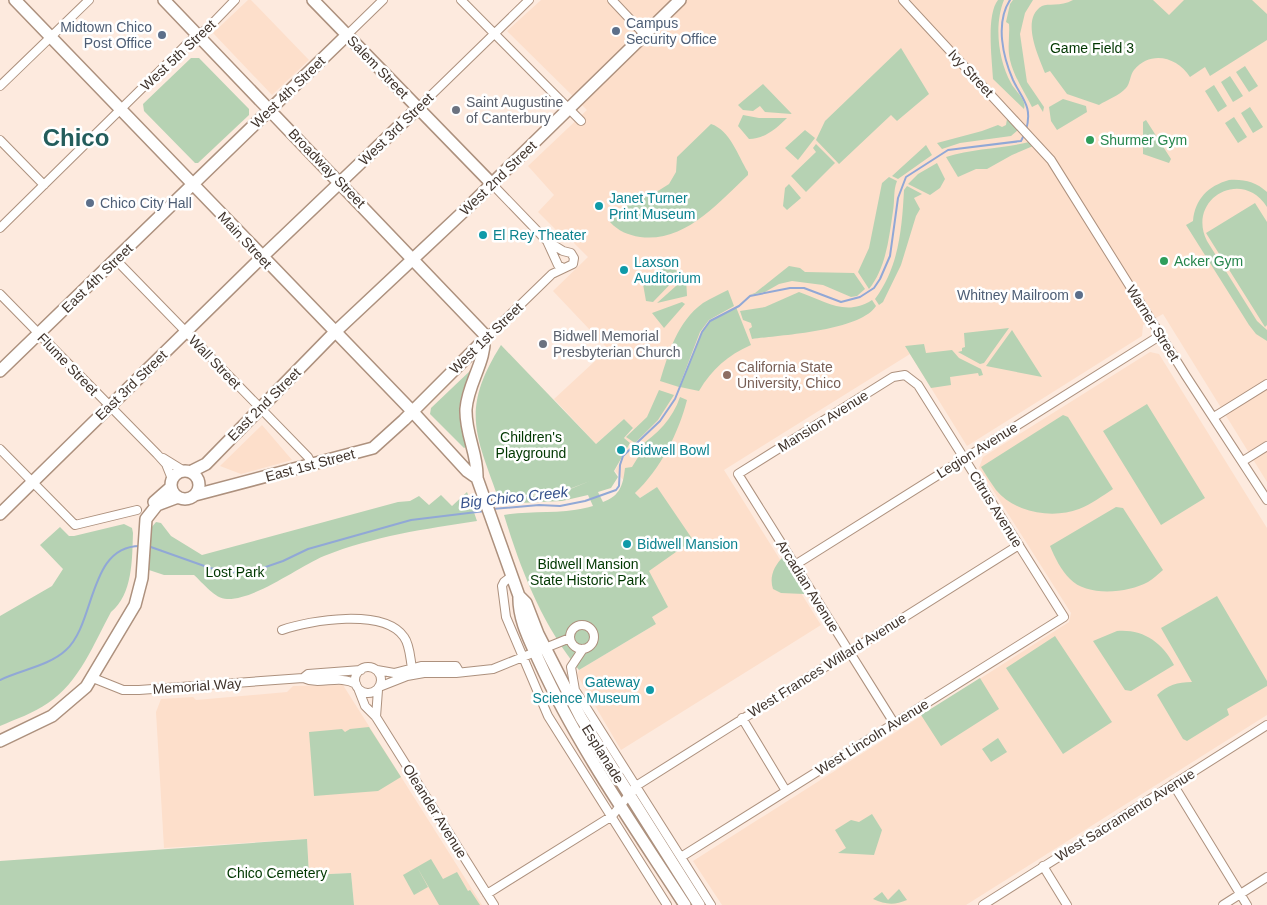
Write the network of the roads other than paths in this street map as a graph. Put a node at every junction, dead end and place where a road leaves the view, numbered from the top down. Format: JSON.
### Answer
{"nodes":[{"id":1,"x":15,"y":0,"type":"edge"},
{"id":2,"x":88,"y":0,"type":"edge"},
{"id":3,"x":164,"y":0,"type":"edge"},
{"id":4,"x":235,"y":0,"type":"edge"},
{"id":5,"x":313,"y":0,"type":"edge"},
{"id":6,"x":383,"y":0,"type":"edge"},
{"id":7,"x":461,"y":0,"type":"edge"},
{"id":8,"x":529,"y":0,"type":"edge"},
{"id":9,"x":612,"y":0,"type":"edge"},
{"id":10,"x":680,"y":0,"type":"edge"},
{"id":11,"x":903,"y":0,"type":"edge"},
{"id":12,"x":199,"y":34,"type":"junction"},
{"id":13,"x":494,"y":34,"type":"junction"},
{"id":14,"x":644,"y":34,"type":"junction"},
{"id":15,"x":347,"y":35,"type":"junction"},
{"id":16,"x":50,"y":38,"type":"junction"},
{"id":17,"x":0,"y":86,"type":"edge"},
{"id":18,"x":418,"y":108,"type":"junction"},
{"id":19,"x":569,"y":108,"type":"junction"},
{"id":20,"x":270,"y":109,"type":"junction"},
{"id":21,"x":121,"y":110,"type":"junction"},
{"id":22,"x":580,"y":121,"type":"dead end"},
{"id":23,"x":0,"y":140,"type":"edge"},
{"id":24,"x":1038,"y":145,"type":"joint"},
{"id":25,"x":341,"y":183,"type":"junction"},
{"id":26,"x":193,"y":184,"type":"junction"},
{"id":27,"x":492,"y":184,"type":"junction"},
{"id":28,"x":44,"y":185,"type":"junction"},
{"id":29,"x":0,"y":228,"type":"edge"},
{"id":30,"x":547,"y":241,"type":"junction"},
{"id":31,"x":563,"y":251,"type":"junction"},
{"id":32,"x":262,"y":257,"type":"junction"},
{"id":33,"x":557,"y":257,"type":"junction"},
{"id":34,"x":414,"y":259,"type":"junction"},
{"id":35,"x":116,"y":260,"type":"junction"},
{"id":36,"x":563,"y":268,"type":"junction"},
{"id":37,"x":0,"y":294,"type":"edge"},
{"id":38,"x":186,"y":332,"type":"junction"},
{"id":39,"x":334,"y":333,"type":"junction"},
{"id":40,"x":38,"y":334,"type":"junction"},
{"id":41,"x":1160,"y":336,"type":"junction"},
{"id":42,"x":484,"y":340,"type":"junction"},
{"id":43,"x":0,"y":371,"type":"edge"},
{"id":44,"x":910,"y":377,"type":"joint"},
{"id":45,"x":1267,"y":384,"type":"edge"},
{"id":46,"x":109,"y":406,"type":"junction"},
{"id":47,"x":260,"y":408,"type":"junction"},
{"id":48,"x":412,"y":411,"type":"junction"},
{"id":49,"x":1214,"y":417,"type":"junction"},
{"id":50,"x":1267,"y":446,"type":"edge"},
{"id":51,"x":0,"y":449,"type":"edge"},
{"id":52,"x":157,"y":454,"type":"junction"},
{"id":53,"x":964,"y":458,"type":"junction"},
{"id":54,"x":1243,"y":461,"type":"junction"},
{"id":55,"x":312,"y":465,"type":"junction"},
{"id":56,"x":187,"y":471,"type":"junction"},
{"id":57,"x":738,"y":474,"type":"joint"},
{"id":58,"x":477,"y":478,"type":"junction"},
{"id":59,"x":32,"y":483,"type":"junction"},
{"id":60,"x":172,"y":483,"type":"junction"},
{"id":61,"x":194,"y":495,"type":"junction"},
{"id":62,"x":178,"y":497,"type":"junction"},
{"id":63,"x":1267,"y":500,"type":"edge"},
{"id":64,"x":136,"y":510,"type":"dead end"},
{"id":65,"x":0,"y":514,"type":"edge"},
{"id":66,"x":141,"y":534,"type":"junction"},
{"id":67,"x":1019,"y":545,"type":"junction"},
{"id":68,"x":795,"y":565,"type":"junction"},
{"id":69,"x":512,"y":576,"type":"junction"},
{"id":70,"x":1064,"y":617,"type":"joint"},
{"id":71,"x":282,"y":630,"type":"dead end"},
{"id":72,"x":570,"y":638,"type":"junction"},
{"id":73,"x":583,"y":649,"type":"junction"},
{"id":74,"x":540,"y":651,"type":"junction"},
{"id":75,"x":850,"y":652,"type":"junction"},
{"id":76,"x":522,"y":658,"type":"junction"},
{"id":77,"x":412,"y":668,"type":"junction"},
{"id":78,"x":361,"y":670,"type":"junction"},
{"id":79,"x":377,"y":670,"type":"junction"},
{"id":80,"x":460,"y":671,"type":"junction"},
{"id":81,"x":93,"y":678,"type":"junction"},
{"id":82,"x":303,"y":678,"type":"junction"},
{"id":83,"x":357,"y":686,"type":"junction"},
{"id":84,"x":379,"y":688,"type":"junction"},
{"id":85,"x":376,"y":718,"type":"junction"},
{"id":86,"x":742,"y":718,"type":"junction"},
{"id":87,"x":894,"y":723,"type":"junction"},
{"id":88,"x":1267,"y":725,"type":"edge"},
{"id":89,"x":0,"y":741,"type":"edge"},
{"id":90,"x":1173,"y":784,"type":"junction"},
{"id":91,"x":633,"y":790,"type":"junction"},
{"id":92,"x":786,"y":791,"type":"junction"},
{"id":93,"x":621,"y":804,"type":"junction"},
{"id":94,"x":612,"y":816,"type":"junction"},
{"id":95,"x":681,"y":857,"type":"junction"},
{"id":96,"x":1043,"y":866,"type":"junction"},
{"id":97,"x":677,"y":869,"type":"junction"},
{"id":98,"x":1267,"y":878,"type":"edge"},
{"id":99,"x":672,"y":885,"type":"junction"},
{"id":100,"x":487,"y":894,"type":"junction"},
{"id":101,"x":1240,"y":895,"type":"junction"},
{"id":102,"x":665,"y":904,"type":"edge"},
{"id":103,"x":494,"y":905,"type":"edge"},
{"id":104,"x":685,"y":905,"type":"edge"},
{"id":105,"x":699,"y":905,"type":"edge"},
{"id":106,"x":711,"y":905,"type":"edge"},
{"id":107,"x":982,"y":905,"type":"edge"},
{"id":108,"x":1068,"y":905,"type":"edge"},
{"id":109,"x":1224,"y":905,"type":"edge"},
{"id":110,"x":1247,"y":905,"type":"edge"}],
"edges":[{"from":1,"to":16,"type":"street","name":"Main Street"},
{"from":2,"to":16,"type":"street"},
{"from":3,"to":12,"type":"street","name":"Broadway Street"},
{"from":4,"to":12,"type":"street","name":"West 5th Street"},
{"from":5,"to":15,"type":"street","name":"Salem Street"},
{"from":6,"to":15,"type":"street","name":"West 4th Street"},
{"from":7,"to":13,"type":"street"},
{"from":8,"to":13,"type":"street","name":"West 3rd Street"},
{"from":9,"to":14,"type":"street"},
{"from":10,"to":14,"type":"street","name":"West 2nd Street"},
{"from":11,"to":24,"type":"street","name":"Ivy Street"},
{"from":12,"to":20,"type":"street","name":"Broadway Street"},
{"from":12,"to":21,"type":"street","name":"West 5th Street"},
{"from":13,"to":18,"type":"street","name":"West 3rd Street"},
{"from":13,"to":19,"type":"street"},
{"from":14,"to":19,"type":"street","name":"West 2nd Street"},
{"from":15,"to":18,"type":"street","name":"Salem Street"},
{"from":15,"to":20,"type":"street","name":"West 4th Street"},
{"from":16,"to":17,"type":"street"},
{"from":16,"to":21,"type":"street","name":"Main Street"},
{"from":18,"to":25,"type":"street","name":"West 3rd Street"},
{"from":18,"to":27,"type":"street","name":"Salem Street"},
{"from":19,"to":22,"type":"street"},
{"from":19,"to":27,"type":"street","name":"West 2nd Street"},
{"from":20,"to":25,"type":"street","name":"Broadway Street"},
{"from":20,"to":26,"type":"street","name":"West 4th Street"},
{"from":21,"to":26,"type":"street","name":"Main Street"},
{"from":21,"to":28,"type":"street","name":"West 5th Street"},
{"from":23,"to":28,"type":"street"},
{"from":24,"to":41,"type":"street","name":"Warner Street"},
{"from":25,"to":32,"type":"street","name":"West 3rd Street"},
{"from":25,"to":34,"type":"street","name":"Broadway Street"},
{"from":26,"to":32,"type":"street","name":"Main Street"},
{"from":26,"to":35,"type":"street","name":"East 4th Street"},
{"from":27,"to":30,"type":"street","name":"Salem Street"},
{"from":27,"to":34,"type":"street","name":"West 2nd Street"},
{"from":28,"to":29,"type":"street","name":"West 5th Street"},
{"from":30,"to":31,"type":"street","name":"Salem Street"},
{"from":30,"to":33,"type":"street","name":"Salem Street"},
{"from":31,"to":33,"type":"street"},
{"from":31,"to":36,"type":"street"},
{"from":32,"to":38,"type":"street","name":"East 3rd Street"},
{"from":32,"to":39,"type":"street","name":"Main Street"},
{"from":33,"to":36,"type":"street"},
{"from":34,"to":39,"type":"street","name":"West 2nd Street"},
{"from":34,"to":42,"type":"street","name":"Broadway Street"},
{"from":35,"to":38,"type":"street","name":"Wall Street"},
{"from":35,"to":40,"type":"street","name":"East 4th Street"},
{"from":36,"to":42,"type":"street","name":"West 1st Street"},
{"from":37,"to":40,"type":"street","name":"Flume Street"},
{"from":38,"to":46,"type":"street","name":"East 3rd Street"},
{"from":38,"to":47,"type":"street","name":"Wall Street"},
{"from":39,"to":47,"type":"street","name":"East 2nd Street"},
{"from":39,"to":48,"type":"street","name":"Main Street"},
{"from":40,"to":43,"type":"street","name":"East 4th Street"},
{"from":40,"to":46,"type":"street","name":"Flume Street"},
{"from":41,"to":49,"type":"street","name":"Warner Street"},
{"from":41,"to":53,"type":"street","name":"Legion Avenue"},
{"from":42,"to":48,"type":"street","name":"West 1st Street"},
{"from":42,"to":58,"type":"street","name":"Esplanade"},
{"from":44,"to":53,"type":"street","name":"Citrus Avenue"},
{"from":44,"to":57,"type":"street","name":"Mansion Avenue"},
{"from":45,"to":49,"type":"street"},
{"from":46,"to":52,"type":"street","name":"Flume Street"},
{"from":46,"to":59,"type":"street","name":"East 3rd Street"},
{"from":47,"to":55,"type":"street","name":"Wall Street"},
{"from":47,"to":56,"type":"street","name":"East 2nd Street"},
{"from":48,"to":55,"type":"street","name":"East 1st Street"},
{"from":48,"to":58,"type":"street","name":"Main Street"},
{"from":49,"to":54,"type":"street","name":"Warner Street"},
{"from":50,"to":54,"type":"street"},
{"from":51,"to":59,"type":"street"},
{"from":52,"to":56,"type":"street","name":"Flume Street"},
{"from":52,"to":60,"type":"street","name":"Flume Street"},
{"from":53,"to":67,"type":"street","name":"Citrus Avenue"},
{"from":53,"to":68,"type":"street","name":"Legion Avenue"},
{"from":54,"to":63,"type":"street","name":"Warner Street"},
{"from":55,"to":61,"type":"street","name":"East 1st Street"},
{"from":56,"to":60,"type":"street"},
{"from":56,"to":61,"type":"street"},
{"from":57,"to":68,"type":"street","name":"Arcadian Avenue"},
{"from":58,"to":69,"type":"street","name":"Esplanade"},
{"from":59,"to":64,"type":"street"},
{"from":59,"to":65,"type":"street","name":"East 3rd Street"},
{"from":60,"to":62,"type":"street"},
{"from":60,"to":66,"type":"street"},
{"from":61,"to":62,"type":"street"},
{"from":62,"to":66,"type":"street"},
{"from":66,"to":81,"type":"street"},
{"from":67,"to":70,"type":"street","name":"Citrus Avenue"},
{"from":67,"to":75,"type":"street","name":"West Frances Willard Avenue"},
{"from":68,"to":75,"type":"street","name":"Arcadian Avenue"},
{"from":69,"to":74,"type":"street","name":"Esplanade"},
{"from":69,"to":76,"type":"street"},
{"from":70,"to":87,"type":"street","name":"West Lincoln Avenue"},
{"from":71,"to":77,"type":"street"},
{"from":72,"to":73,"type":"street"},
{"from":72,"to":73,"type":"street"},
{"from":72,"to":74,"type":"street"},
{"from":73,"to":91,"type":"street"},
{"from":74,"to":76,"type":"street"},
{"from":74,"to":91,"type":"street","name":"Esplanade"},
{"from":74,"to":93,"type":"street","name":"Esplanade"},
{"from":75,"to":86,"type":"street","name":"West Frances Willard Avenue"},
{"from":75,"to":87,"type":"street","name":"Arcadian Avenue"},
{"from":76,"to":80,"type":"street"},
{"from":76,"to":94,"type":"street"},
{"from":77,"to":79,"type":"street"},
{"from":77,"to":80,"type":"street"},
{"from":78,"to":79,"type":"street"},
{"from":78,"to":82,"type":"street","name":"Memorial Way"},
{"from":78,"to":83,"type":"street"},
{"from":79,"to":84,"type":"street"},
{"from":80,"to":84,"type":"street"},
{"from":81,"to":82,"type":"street","name":"Memorial Way"},
{"from":81,"to":89,"type":"street"},
{"from":82,"to":83,"type":"street","name":"Memorial Way"},
{"from":83,"to":84,"type":"street"},
{"from":83,"to":85,"type":"street","name":"Oleander Avenue"},
{"from":84,"to":85,"type":"street"},
{"from":85,"to":100,"type":"street","name":"Oleander Avenue"},
{"from":86,"to":91,"type":"street","name":"West Frances Willard Avenue"},
{"from":86,"to":92,"type":"street"},
{"from":87,"to":92,"type":"street","name":"West Lincoln Avenue"},
{"from":88,"to":90,"type":"street","name":"West Sacramento Avenue"},
{"from":90,"to":96,"type":"street","name":"West Sacramento Avenue"},
{"from":90,"to":101,"type":"street"},
{"from":91,"to":93,"type":"street","name":"West Frances Willard Avenue"},
{"from":91,"to":95,"type":"street"},
{"from":91,"to":97,"type":"street","name":"Esplanade"},
{"from":92,"to":95,"type":"street","name":"West Lincoln Avenue"},
{"from":93,"to":94,"type":"street","name":"West Frances Willard Avenue"},
{"from":93,"to":99,"type":"street","name":"Esplanade"},
{"from":94,"to":100,"type":"street"},
{"from":94,"to":102,"type":"street"},
{"from":95,"to":97,"type":"street"},
{"from":95,"to":106,"type":"street"},
{"from":96,"to":107,"type":"street","name":"West Sacramento Avenue"},
{"from":96,"to":108,"type":"street"},
{"from":97,"to":99,"type":"street"},
{"from":97,"to":105,"type":"street","name":"Esplanade"},
{"from":98,"to":101,"type":"street"},
{"from":99,"to":102,"type":"street"},
{"from":99,"to":104,"type":"street","name":"Esplanade"},
{"from":100,"to":103,"type":"street","name":"Oleander Avenue"},
{"from":101,"to":109,"type":"street"},
{"from":101,"to":110,"type":"street"}]}
